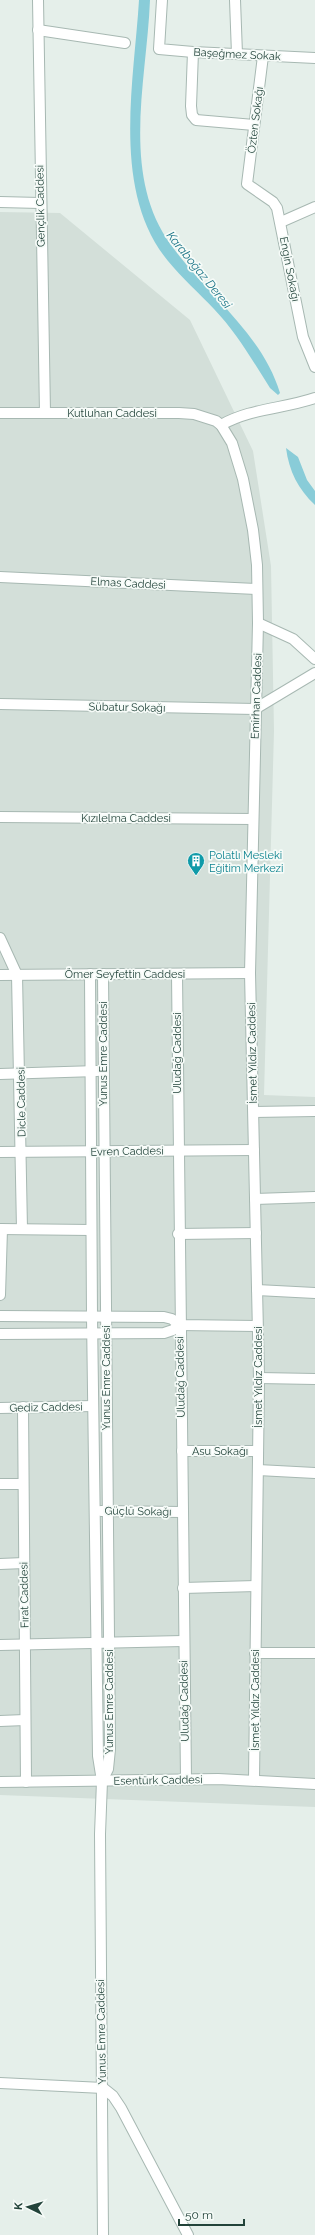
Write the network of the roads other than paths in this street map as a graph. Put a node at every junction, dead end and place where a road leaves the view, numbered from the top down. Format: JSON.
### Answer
{"nodes":[{"id":1,"x":38,"y":0,"type":"edge"},
{"id":2,"x":162,"y":0,"type":"edge"},
{"id":3,"x":235,"y":0,"type":"edge"},
{"id":4,"x":38,"y":30,"type":"junction"},
{"id":5,"x":125,"y":43,"type":"dead end"},
{"id":6,"x":193,"y":52,"type":"junction"},
{"id":7,"x":237,"y":54,"type":"junction"},
{"id":8,"x":264,"y":56,"type":"junction"},
{"id":9,"x":315,"y":58,"type":"edge"},
{"id":10,"x":254,"y":125,"type":"junction"},
{"id":11,"x":247,"y":184,"type":"joint"},
{"id":12,"x":0,"y":202,"type":"edge"},
{"id":13,"x":40,"y":203,"type":"junction"},
{"id":14,"x":315,"y":207,"type":"edge"},
{"id":15,"x":281,"y":222,"type":"junction"},
{"id":16,"x":315,"y":367,"type":"edge"},
{"id":17,"x":315,"y":398,"type":"edge"},
{"id":18,"x":0,"y":413,"type":"edge"},
{"id":19,"x":45,"y":413,"type":"junction"},
{"id":20,"x":221,"y":425,"type":"junction"},
{"id":21,"x":0,"y":577,"type":"edge"},
{"id":22,"x":257,"y":589,"type":"junction"},
{"id":23,"x":258,"y":623,"type":"junction"},
{"id":24,"x":315,"y":659,"type":"edge"},
{"id":25,"x":315,"y":673,"type":"edge"},
{"id":26,"x":0,"y":704,"type":"edge"},
{"id":27,"x":255,"y":709,"type":"junction"},
{"id":28,"x":0,"y":818,"type":"edge"},
{"id":29,"x":253,"y":819,"type":"junction"},
{"id":30,"x":0,"y":938,"type":"edge"},
{"id":31,"x":250,"y":973,"type":"junction"},
{"id":32,"x":90,"y":974,"type":"junction"},
{"id":33,"x":103,"y":974,"type":"junction"},
{"id":34,"x":177,"y":974,"type":"junction"},
{"id":35,"x":0,"y":975,"type":"edge"},
{"id":36,"x":17,"y":975,"type":"junction"},
{"id":37,"x":103,"y":1071,"type":"junction"},
{"id":38,"x":90,"y":1072,"type":"junction"},
{"id":39,"x":0,"y":1074,"type":"edge"},
{"id":40,"x":20,"y":1074,"type":"junction"},
{"id":41,"x":315,"y":1111,"type":"edge"},
{"id":42,"x":254,"y":1112,"type":"junction"},
{"id":43,"x":177,"y":1150,"type":"junction"},
{"id":44,"x":254,"y":1150,"type":"junction"},
{"id":45,"x":91,"y":1151,"type":"junction"},
{"id":46,"x":104,"y":1151,"type":"junction"},
{"id":47,"x":0,"y":1152,"type":"edge"},
{"id":48,"x":22,"y":1152,"type":"junction"},
{"id":49,"x":315,"y":1197,"type":"edge"},
{"id":50,"x":255,"y":1198,"type":"junction"},
{"id":51,"x":1,"y":1229,"type":"edge"},
{"id":52,"x":22,"y":1229,"type":"junction"},
{"id":53,"x":91,"y":1230,"type":"junction"},
{"id":54,"x":256,"y":1233,"type":"junction"},
{"id":55,"x":178,"y":1234,"type":"junction"},
{"id":56,"x":258,"y":1290,"type":"junction"},
{"id":57,"x":315,"y":1293,"type":"edge"},
{"id":58,"x":0,"y":1295,"type":"edge"},
{"id":59,"x":0,"y":1316,"type":"edge"},
{"id":60,"x":92,"y":1317,"type":"junction"},
{"id":61,"x":106,"y":1317,"type":"junction"},
{"id":62,"x":179,"y":1325,"type":"junction"},
{"id":63,"x":257,"y":1326,"type":"junction"},
{"id":64,"x":0,"y":1334,"type":"edge"},
{"id":65,"x":92,"y":1334,"type":"junction"},
{"id":66,"x":106,"y":1334,"type":"junction"},
{"id":67,"x":258,"y":1378,"type":"junction"},
{"id":68,"x":315,"y":1379,"type":"edge"},
{"id":69,"x":93,"y":1406,"type":"junction"},
{"id":70,"x":23,"y":1407,"type":"junction"},
{"id":71,"x":0,"y":1408,"type":"edge"},
{"id":72,"x":182,"y":1451,"type":"junction"},
{"id":73,"x":258,"y":1451,"type":"junction"},
{"id":74,"x":258,"y":1470,"type":"junction"},
{"id":75,"x":315,"y":1473,"type":"edge"},
{"id":76,"x":0,"y":1484,"type":"edge"},
{"id":77,"x":23,"y":1484,"type":"junction"},
{"id":78,"x":94,"y":1510,"type":"junction"},
{"id":79,"x":107,"y":1511,"type":"junction"},
{"id":80,"x":181,"y":1512,"type":"junction"},
{"id":81,"x":24,"y":1563,"type":"junction"},
{"id":82,"x":0,"y":1564,"type":"edge"},
{"id":83,"x":256,"y":1586,"type":"junction"},
{"id":84,"x":183,"y":1588,"type":"junction"},
{"id":85,"x":183,"y":1640,"type":"junction"},
{"id":86,"x":96,"y":1642,"type":"junction"},
{"id":87,"x":108,"y":1642,"type":"junction"},
{"id":88,"x":25,"y":1644,"type":"junction"},
{"id":89,"x":0,"y":1645,"type":"edge"},
{"id":90,"x":255,"y":1653,"type":"junction"},
{"id":91,"x":315,"y":1654,"type":"edge"},
{"id":92,"x":25,"y":1720,"type":"junction"},
{"id":93,"x":0,"y":1721,"type":"edge"},
{"id":94,"x":186,"y":1779,"type":"junction"},
{"id":95,"x":254,"y":1780,"type":"junction"},
{"id":96,"x":102,"y":1781,"type":"junction"},
{"id":97,"x":0,"y":1782,"type":"edge"},
{"id":98,"x":26,"y":1782,"type":"junction"},
{"id":99,"x":315,"y":1784,"type":"edge"},
{"id":100,"x":0,"y":2082,"type":"edge"},
{"id":101,"x":102,"y":2088,"type":"junction"},
{"id":102,"x":103,"y":2235,"type":"edge"},
{"id":103,"x":188,"y":2235,"type":"edge"}],
"edges":[{"from":1,"to":4,"type":"street","name":"Gençlik Caddesi"},
{"from":2,"to":6,"type":"street","name":"Başeğmez Sokak"},
{"from":3,"to":7,"type":"street"},
{"from":4,"to":5,"type":"street"},
{"from":4,"to":13,"type":"street","name":"Gençlik Caddesi"},
{"from":6,"to":7,"type":"street","name":"Başeğmez Sokak"},
{"from":6,"to":10,"type":"street"},
{"from":7,"to":8,"type":"street","name":"Başeğmez Sokak"},
{"from":8,"to":9,"type":"street","name":"Başeğmez Sokak"},
{"from":8,"to":10,"type":"street","name":"Özten Sokağı"},
{"from":10,"to":11,"type":"street","name":"Özten Sokağı"},
{"from":11,"to":15,"type":"street","name":"Engin Sokağı"},
{"from":12,"to":13,"type":"street"},
{"from":13,"to":19,"type":"street","name":"Gençlik Caddesi"},
{"from":14,"to":15,"type":"street"},
{"from":15,"to":16,"type":"street","name":"Engin Sokağı"},
{"from":17,"to":20,"type":"street"},
{"from":18,"to":19,"type":"street","name":"Kutluhan Caddesi"},
{"from":19,"to":20,"type":"street","name":"Kutluhan Caddesi"},
{"from":20,"to":22,"type":"street","name":"Emirhan Caddesi"},
{"from":21,"to":22,"type":"street","name":"Elmas Caddesi"},
{"from":22,"to":23,"type":"street","name":"Emirhan Caddesi"},
{"from":23,"to":24,"type":"street"},
{"from":23,"to":27,"type":"street","name":"Emirhan Caddesi"},
{"from":25,"to":27,"type":"street"},
{"from":26,"to":27,"type":"street","name":"Sübatur Sokağı"},
{"from":27,"to":29,"type":"street","name":"Emirhan Caddesi"},
{"from":28,"to":29,"type":"street","name":"Kızılelma Caddesi"},
{"from":29,"to":31,"type":"street","name":"Emirhan Caddesi"},
{"from":30,"to":36,"type":"street"},
{"from":31,"to":34,"type":"street","name":"Ömer Seyfettin Caddesi"},
{"from":31,"to":42,"type":"street","name":"İsmet Yıldız Caddesi"},
{"from":32,"to":33,"type":"street","name":"Ömer Seyfettin Caddesi"},
{"from":32,"to":36,"type":"street","name":"Ömer Seyfettin Caddesi"},
{"from":32,"to":38,"type":"street","name":"Yunus Emre Caddesi"},
{"from":33,"to":34,"type":"street","name":"Ömer Seyfettin Caddesi"},
{"from":33,"to":37,"type":"street","name":"Yunus Emre Caddesi"},
{"from":34,"to":43,"type":"street","name":"Uludağ Caddesi"},
{"from":35,"to":36,"type":"street","name":"Ömer Seyfettin Caddesi"},
{"from":36,"to":40,"type":"street","name":"Dicle Caddesi"},
{"from":37,"to":38,"type":"street"},
{"from":37,"to":46,"type":"street","name":"Yunus Emre Caddesi"},
{"from":38,"to":40,"type":"street"},
{"from":38,"to":45,"type":"street","name":"Yunus Emre Caddesi"},
{"from":39,"to":40,"type":"street"},
{"from":40,"to":48,"type":"street","name":"Dicle Caddesi"},
{"from":41,"to":42,"type":"street"},
{"from":42,"to":44,"type":"street","name":"İsmet Yıldız Caddesi"},
{"from":43,"to":44,"type":"street","name":"Evren Caddesi"},
{"from":43,"to":46,"type":"street","name":"Evren Caddesi"},
{"from":43,"to":55,"type":"street","name":"Uludağ Caddesi"},
{"from":44,"to":50,"type":"street","name":"İsmet Yıldız Caddesi"},
{"from":45,"to":46,"type":"street","name":"Evren Caddesi"},
{"from":45,"to":48,"type":"street","name":"Evren Caddesi"},
{"from":45,"to":53,"type":"street","name":"Yunus Emre Caddesi"},
{"from":46,"to":61,"type":"street","name":"Yunus Emre Caddesi"},
{"from":47,"to":48,"type":"street","name":"Evren Caddesi"},
{"from":48,"to":52,"type":"street","name":"Dicle Caddesi"},
{"from":49,"to":50,"type":"street"},
{"from":50,"to":54,"type":"street","name":"İsmet Yıldız Caddesi"},
{"from":51,"to":52,"type":"street"},
{"from":51,"to":58,"type":"street"},
{"from":52,"to":53,"type":"street"},
{"from":53,"to":60,"type":"street","name":"Yunus Emre Caddesi"},
{"from":54,"to":55,"type":"street"},
{"from":54,"to":56,"type":"street","name":"İsmet Yıldız Caddesi"},
{"from":55,"to":62,"type":"street","name":"Uludağ Caddesi"},
{"from":56,"to":57,"type":"street"},
{"from":56,"to":63,"type":"street","name":"İsmet Yıldız Caddesi"},
{"from":59,"to":60,"type":"street"},
{"from":60,"to":61,"type":"street"},
{"from":60,"to":65,"type":"street","name":"Yunus Emre Caddesi"},
{"from":61,"to":62,"type":"street"},
{"from":61,"to":66,"type":"street","name":"Yunus Emre Caddesi"},
{"from":62,"to":63,"type":"street"},
{"from":62,"to":66,"type":"street"},
{"from":62,"to":72,"type":"street","name":"Uludağ Caddesi"},
{"from":63,"to":67,"type":"street","name":"İsmet Yıldız Caddesi"},
{"from":64,"to":65,"type":"street"},
{"from":65,"to":66,"type":"street"},
{"from":65,"to":69,"type":"street","name":"Yunus Emre Caddesi"},
{"from":66,"to":79,"type":"street","name":"Yunus Emre Caddesi"},
{"from":67,"to":68,"type":"street"},
{"from":67,"to":73,"type":"street","name":"İsmet Yıldız Caddesi"},
{"from":69,"to":70,"type":"street","name":"Gediz Caddesi"},
{"from":69,"to":78,"type":"street","name":"Yunus Emre Caddesi"},
{"from":70,"to":71,"type":"street","name":"Gediz Caddesi"},
{"from":70,"to":77,"type":"street","name":"Fırat Caddesi"},
{"from":72,"to":73,"type":"street","name":"Asu Sokağı"},
{"from":72,"to":80,"type":"street","name":"Uludağ Caddesi"},
{"from":73,"to":74,"type":"street","name":"İsmet Yıldız Caddesi"},
{"from":74,"to":75,"type":"street"},
{"from":74,"to":83,"type":"street","name":"İsmet Yıldız Caddesi"},
{"from":76,"to":77,"type":"street"},
{"from":77,"to":81,"type":"street","name":"Fırat Caddesi"},
{"from":78,"to":79,"type":"street","name":"Güçlü Sokağı"},
{"from":78,"to":86,"type":"street","name":"Yunus Emre Caddesi"},
{"from":79,"to":80,"type":"street","name":"Güçlü Sokağı"},
{"from":79,"to":87,"type":"street","name":"Yunus Emre Caddesi"},
{"from":80,"to":84,"type":"street","name":"Uludağ Caddesi"},
{"from":81,"to":82,"type":"street"},
{"from":81,"to":88,"type":"street","name":"Fırat Caddesi"},
{"from":83,"to":84,"type":"street"},
{"from":83,"to":90,"type":"street","name":"İsmet Yıldız Caddesi"},
{"from":84,"to":85,"type":"street","name":"Uludağ Caddesi"},
{"from":85,"to":87,"type":"street"},
{"from":85,"to":94,"type":"street","name":"Uludağ Caddesi"},
{"from":86,"to":87,"type":"street"},
{"from":86,"to":88,"type":"street"},
{"from":86,"to":96,"type":"street","name":"Yunus Emre Caddesi"},
{"from":87,"to":96,"type":"street","name":"Yunus Emre Caddesi"},
{"from":88,"to":89,"type":"street"},
{"from":88,"to":92,"type":"street","name":"Fırat Caddesi"},
{"from":90,"to":91,"type":"street"},
{"from":90,"to":95,"type":"street","name":"İsmet Yıldız Caddesi"},
{"from":92,"to":93,"type":"street"},
{"from":92,"to":98,"type":"street","name":"Fırat Caddesi"},
{"from":94,"to":95,"type":"street","name":"Esentürk Caddesi"},
{"from":94,"to":96,"type":"street","name":"Esentürk Caddesi"},
{"from":95,"to":99,"type":"street","name":"Esentürk Caddesi"},
{"from":96,"to":98,"type":"street","name":"Esentürk Caddesi"},
{"from":96,"to":101,"type":"street","name":"Yunus Emre Caddesi"},
{"from":97,"to":98,"type":"street","name":"Esentürk Caddesi"},
{"from":100,"to":101,"type":"street"},
{"from":101,"to":102,"type":"street","name":"Yunus Emre Caddesi"},
{"from":101,"to":103,"type":"street"}]}
